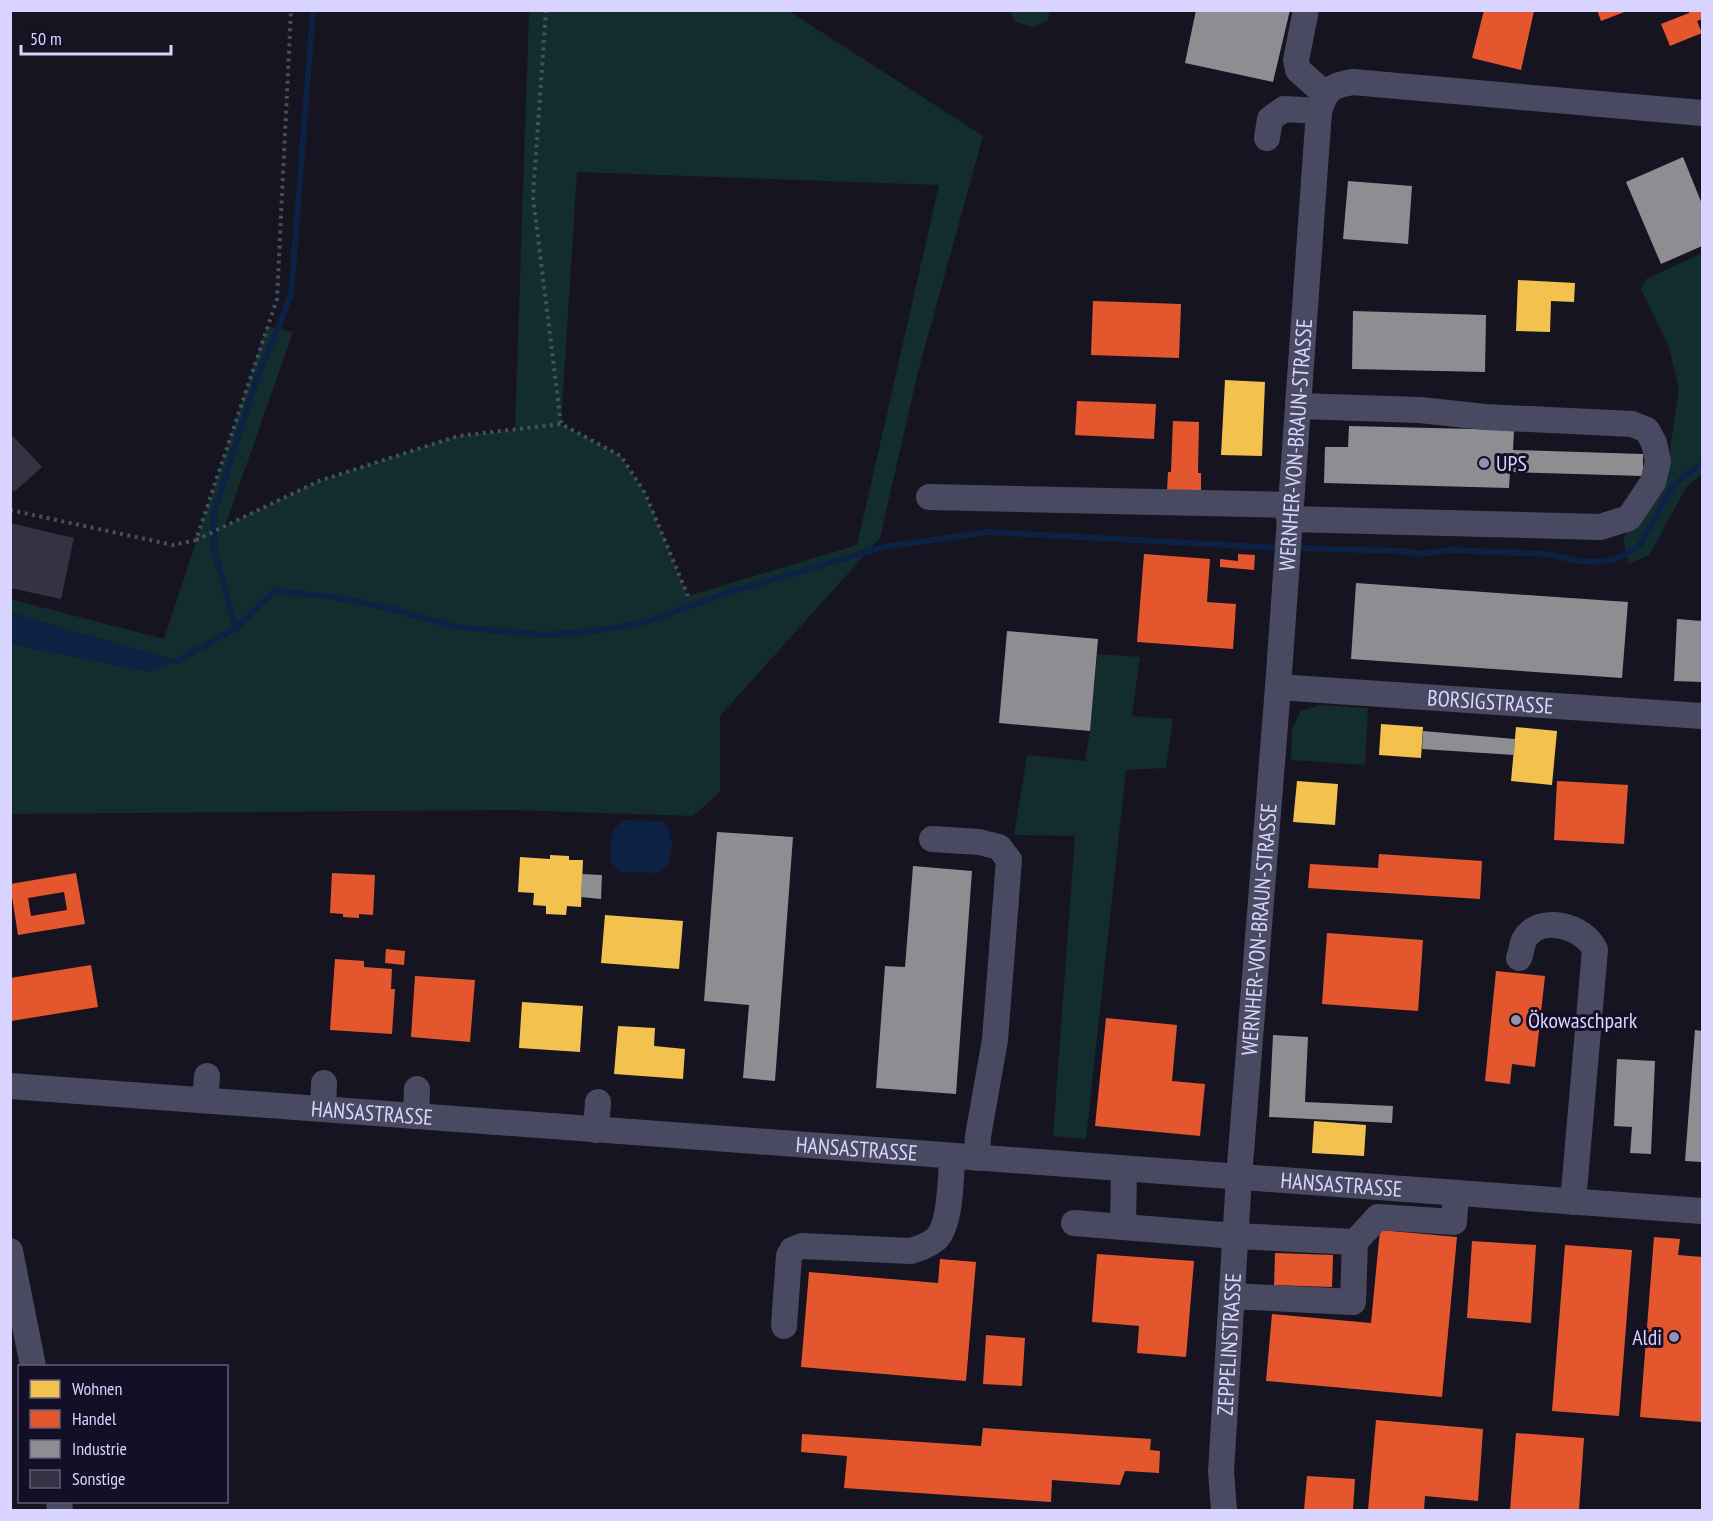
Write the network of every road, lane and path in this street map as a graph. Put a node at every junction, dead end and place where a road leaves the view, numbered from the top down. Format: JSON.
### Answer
{"nodes":[{"id":1,"x":291,"y":10,"type":"edge"},
{"id":2,"x":546,"y":10,"type":"edge"},
{"id":3,"x":1306,"y":10,"type":"edge"},
{"id":4,"x":1322,"y":103,"type":"junction"},
{"id":5,"x":1702,"y":113,"type":"edge"},
{"id":6,"x":1267,"y":138,"type":"dead end"},
{"id":7,"x":1298,"y":406,"type":"junction"},
{"id":8,"x":561,"y":424,"type":"junction"},
{"id":9,"x":929,"y":497,"type":"dead end"},
{"id":10,"x":10,"y":510,"type":"edge"},
{"id":11,"x":1289,"y":519,"type":"junction"},
{"id":12,"x":196,"y":540,"type":"junction"},
{"id":13,"x":688,"y":596,"type":"dead end"},
{"id":14,"x":1278,"y":687,"type":"junction"},
{"id":15,"x":1702,"y":716,"type":"edge"},
{"id":16,"x":932,"y":839,"type":"dead end"},
{"id":17,"x":1519,"y":958,"type":"dead end"},
{"id":18,"x":324,"y":1083,"type":"dead end"},
{"id":19,"x":10,"y":1086,"type":"edge"},
{"id":20,"x":417,"y":1089,"type":"dead end"},
{"id":21,"x":598,"y":1102,"type":"dead end"},
{"id":22,"x":323,"y":1109,"type":"junction"},
{"id":23,"x":416,"y":1116,"type":"junction"},
{"id":24,"x":596,"y":1130,"type":"junction"},
{"id":25,"x":964,"y":1157,"type":"junction"},
{"id":26,"x":1124,"y":1168,"type":"junction"},
{"id":27,"x":1239,"y":1177,"type":"junction"},
{"id":28,"x":1456,"y":1193,"type":"junction"},
{"id":29,"x":1573,"y":1202,"type":"junction"},
{"id":30,"x":1702,"y":1211,"type":"edge"},
{"id":31,"x":1074,"y":1223,"type":"dead end"},
{"id":32,"x":1123,"y":1227,"type":"junction"},
{"id":33,"x":1235,"y":1236,"type":"junction"},
{"id":34,"x":1355,"y":1242,"type":"junction"},
{"id":35,"x":10,"y":1251,"type":"edge"},
{"id":36,"x":1232,"y":1296,"type":"junction"},
{"id":37,"x":784,"y":1326,"type":"dead end"},
{"id":38,"x":33,"y":1365,"type":"edge"},
{"id":39,"x":1224,"y":1510,"type":"edge"}],
"edges":[{"from":1,"to":12,"type":"path"},
{"from":2,"to":8,"type":"path"},
{"from":3,"to":4,"type":"street"},
{"from":4,"to":5,"type":"street"},
{"from":4,"to":6,"type":"street"},
{"from":4,"to":7,"type":"street","name":"WERNHER-VON-BRAUN-STRASSE"},
{"from":7,"to":11,"type":"street","name":"WERNHER-VON-BRAUN-STRASSE"},
{"from":7,"to":11,"type":"street"},
{"from":8,"to":12,"type":"path"},
{"from":8,"to":13,"type":"path"},
{"from":9,"to":11,"type":"street"},
{"from":10,"to":12,"type":"path"},
{"from":11,"to":14,"type":"street","name":"WERNHER-VON-BRAUN-STRASSE"},
{"from":14,"to":15,"type":"street","name":"BORSIGSTRASSE"},
{"from":14,"to":27,"type":"street","name":"WERNHER-VON-BRAUN-STRASSE"},
{"from":16,"to":25,"type":"street"},
{"from":17,"to":29,"type":"street"},
{"from":18,"to":22,"type":"street"},
{"from":19,"to":22,"type":"street","name":"HANSASTRASSE"},
{"from":20,"to":23,"type":"street"},
{"from":21,"to":24,"type":"street"},
{"from":22,"to":23,"type":"street","name":"HANSASTRASSE"},
{"from":23,"to":24,"type":"street","name":"HANSASTRASSE"},
{"from":24,"to":25,"type":"street","name":"HANSASTRASSE"},
{"from":25,"to":26,"type":"street","name":"HANSASTRASSE"},
{"from":25,"to":37,"type":"street"},
{"from":26,"to":27,"type":"street","name":"HANSASTRASSE"},
{"from":26,"to":32,"type":"street"},
{"from":27,"to":28,"type":"street","name":"HANSASTRASSE"},
{"from":27,"to":33,"type":"street","name":"ZEPPELINSTRASSE"},
{"from":28,"to":29,"type":"street","name":"HANSASTRASSE"},
{"from":28,"to":34,"type":"street"},
{"from":29,"to":30,"type":"street","name":"HANSASTRASSE"},
{"from":31,"to":32,"type":"street"},
{"from":32,"to":33,"type":"street"},
{"from":33,"to":34,"type":"street"},
{"from":33,"to":36,"type":"street","name":"ZEPPELINSTRASSE"},
{"from":34,"to":36,"type":"street"},
{"from":35,"to":38,"type":"street"},
{"from":36,"to":39,"type":"street","name":"ZEPPELINSTRASSE"}]}
